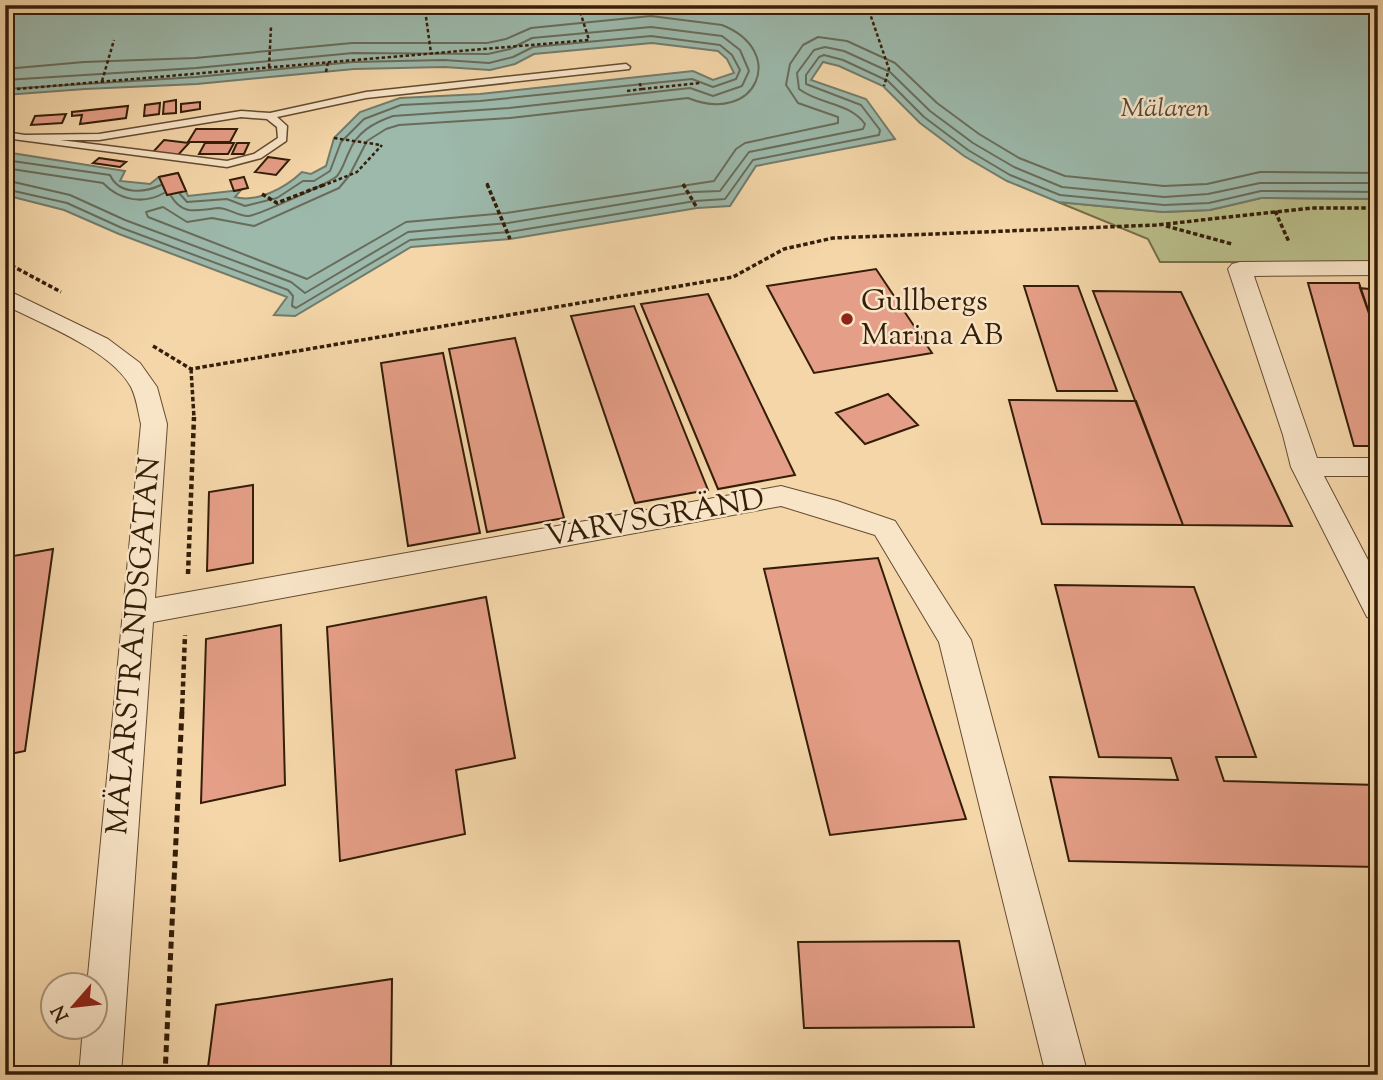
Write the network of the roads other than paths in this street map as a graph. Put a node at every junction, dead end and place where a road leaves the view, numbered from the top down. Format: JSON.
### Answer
{"nodes":[{"id":1,"x":626,"y":67,"type":"dead end"},
{"id":2,"x":270,"y":116,"type":"junction"},
{"id":3,"x":5,"y":135,"type":"edge"},
{"id":4,"x":26,"y":138,"type":"junction"},
{"id":5,"x":1378,"y":268,"type":"edge"},
{"id":6,"x":5,"y":296,"type":"edge"},
{"id":7,"x":1305,"y":467,"type":"junction"},
{"id":8,"x":1378,"y":467,"type":"edge"},
{"id":9,"x":1378,"y":609,"type":"edge"},
{"id":10,"x":139,"y":613,"type":"junction"},
{"id":11,"x":100,"y":1075,"type":"edge"},
{"id":12,"x":1067,"y":1075,"type":"edge"}],
"edges":[{"from":1,"to":2,"type":"lane"},
{"from":2,"to":4,"type":"lane"},
{"from":2,"to":4,"type":"lane"},
{"from":3,"to":4,"type":"lane"},
{"from":5,"to":7,"type":"street"},
{"from":6,"to":10,"type":"street","name":"MÄLARSTRANDSGATAN"},
{"from":7,"to":8,"type":"street"},
{"from":7,"to":9,"type":"street"},
{"from":10,"to":11,"type":"street","name":"MÄLARSTRANDSGATAN"},
{"from":10,"to":12,"type":"street","name":"VARVSGRÄND"}]}
